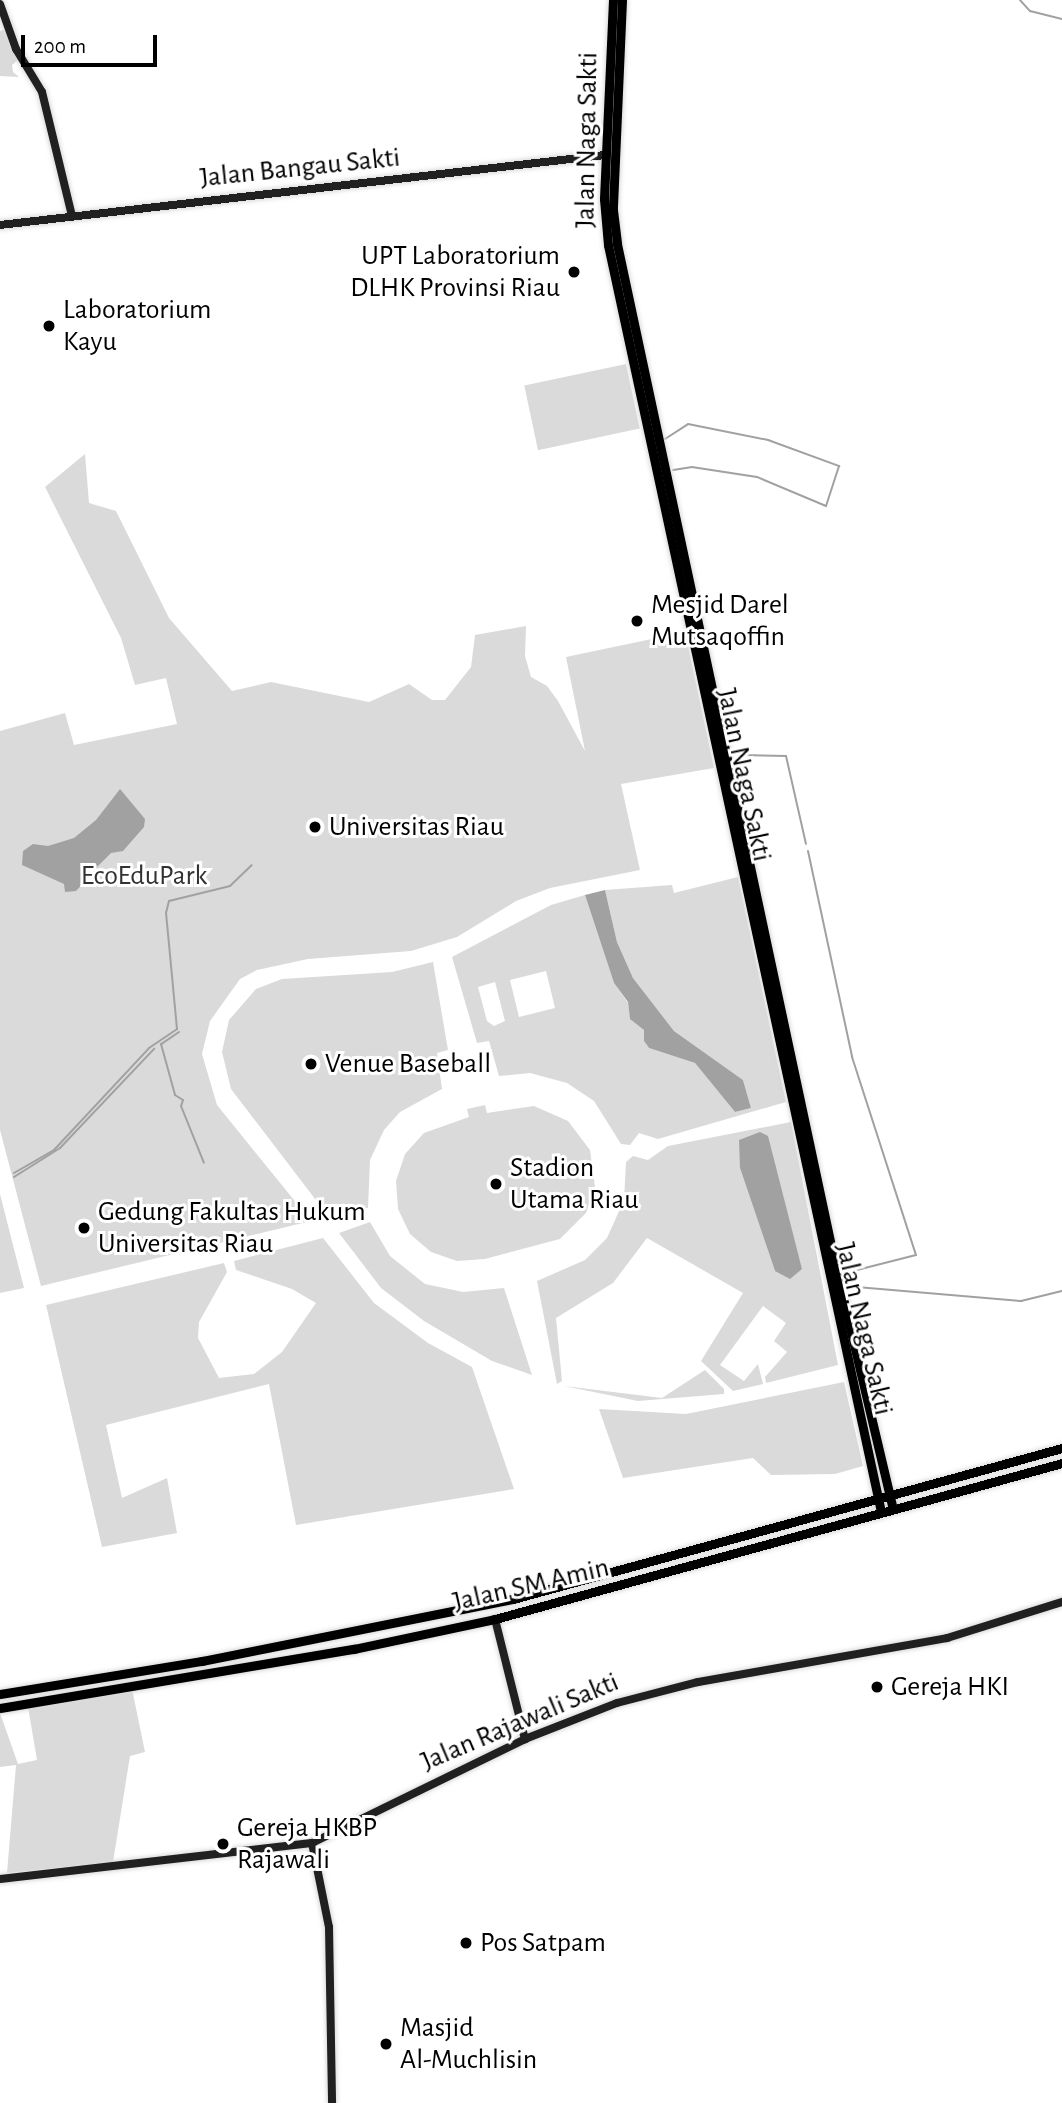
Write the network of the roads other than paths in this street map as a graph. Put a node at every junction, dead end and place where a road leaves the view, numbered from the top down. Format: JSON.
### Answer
{"nodes":[{"id":1,"x":613,"y":0,"type":"edge"},
{"id":2,"x":622,"y":0,"type":"edge"},
{"id":3,"x":0,"y":4,"type":"edge"},
{"id":4,"x":614,"y":73,"type":"junction"},
{"id":5,"x":605,"y":155,"type":"junction"},
{"id":6,"x":72,"y":216,"type":"junction"},
{"id":7,"x":0,"y":225,"type":"edge"},
{"id":8,"x":1062,"y":1448,"type":"edge"},
{"id":9,"x":1062,"y":1463,"type":"edge"},
{"id":10,"x":945,"y":1481,"type":"junction"},
{"id":11,"x":950,"y":1493,"type":"junction"},
{"id":12,"x":891,"y":1497,"type":"junction"},
{"id":13,"x":879,"y":1500,"type":"junction"},
{"id":14,"x":893,"y":1509,"type":"junction"},
{"id":15,"x":881,"y":1512,"type":"junction"},
{"id":16,"x":604,"y":1575,"type":"junction"},
{"id":17,"x":609,"y":1591,"type":"junction"},
{"id":18,"x":1062,"y":1602,"type":"edge"},
{"id":19,"x":495,"y":1619,"type":"junction"},
{"id":20,"x":53,"y":1686,"type":"junction"},
{"id":21,"x":0,"y":1694,"type":"edge"},
{"id":22,"x":56,"y":1698,"type":"junction"},
{"id":23,"x":0,"y":1708,"type":"edge"},
{"id":24,"x":525,"y":1739,"type":"junction"},
{"id":25,"x":312,"y":1843,"type":"junction"},
{"id":26,"x":0,"y":1879,"type":"edge"},
{"id":27,"x":332,"y":2103,"type":"edge"}],
"edges":[{"from":1,"to":4,"type":"main road","name":"Jalan Naga Sakti"},
{"from":2,"to":4,"type":"main road","name":"Jalan Naga Sakti"},
{"from":3,"to":6,"type":"main road"},
{"from":4,"to":5,"type":"main road","name":"Jalan Naga Sakti"},
{"from":4,"to":12,"type":"main road","name":"Jalan Naga Sakti"},
{"from":5,"to":6,"type":"main road","name":"Jalan Bangau Sakti"},
{"from":5,"to":13,"type":"main road","name":"Jalan Naga Sakti"},
{"from":6,"to":7,"type":"main road","name":"Jalan Bangau Sakti"},
{"from":8,"to":10,"type":"main road","name":"Jalan SM Amin"},
{"from":9,"to":11,"type":"main road","name":"Jalan SM Amin"},
{"from":10,"to":11,"type":"main road"},
{"from":10,"to":12,"type":"main road","name":"Jalan SM Amin"},
{"from":11,"to":14,"type":"main road","name":"Jalan SM Amin"},
{"from":12,"to":13,"type":"main road","name":"Jalan SM Amin"},
{"from":12,"to":14,"type":"main road","name":"Jalan Naga Sakti"},
{"from":13,"to":15,"type":"main road","name":"Jalan Naga Sakti"},
{"from":13,"to":16,"type":"main road","name":"Jalan SM Amin"},
{"from":14,"to":15,"type":"main road","name":"Jalan SM Amin"},
{"from":15,"to":17,"type":"main road","name":"Jalan SM Amin"},
{"from":16,"to":17,"type":"main road"},
{"from":16,"to":20,"type":"main road","name":"Jalan SM Amin"},
{"from":17,"to":19,"type":"main road","name":"Jalan SM Amin"},
{"from":18,"to":24,"type":"main road","name":"Jalan Rajawali Sakti"},
{"from":19,"to":22,"type":"main road","name":"Jalan SM Amin"},
{"from":19,"to":24,"type":"main road"},
{"from":20,"to":21,"type":"main road","name":"Jalan SM Amin"},
{"from":20,"to":22,"type":"main road"},
{"from":22,"to":23,"type":"main road","name":"Jalan SM Amin"},
{"from":24,"to":25,"type":"main road","name":"Jalan Rajawali Sakti"},
{"from":25,"to":26,"type":"main road","name":"Jalan Rajawali Sakti"},
{"from":25,"to":27,"type":"main road"}]}
